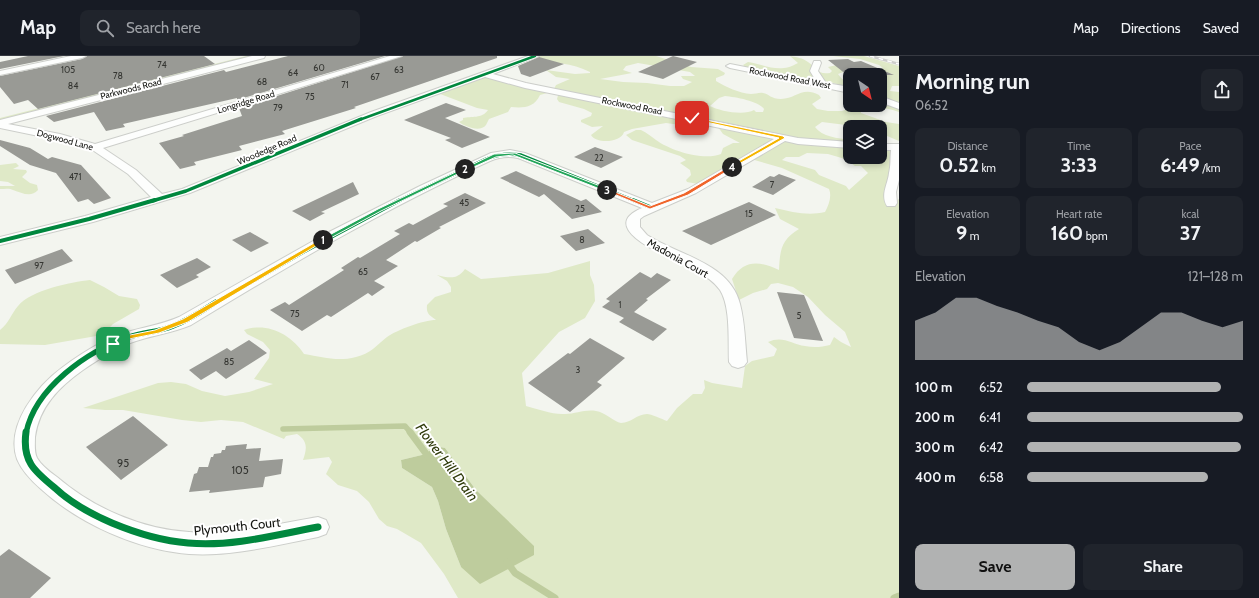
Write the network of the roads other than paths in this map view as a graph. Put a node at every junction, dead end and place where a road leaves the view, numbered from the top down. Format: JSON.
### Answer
{"nodes":[{"id":1,"x":82,"y":56,"type":"edge"},
{"id":2,"x":246,"y":56,"type":"edge"},
{"id":3,"x":261,"y":56,"type":"edge"},
{"id":4,"x":398,"y":56,"type":"edge"},
{"id":5,"x":534,"y":56,"type":"edge"},
{"id":6,"x":738,"y":60,"type":"dead end"},
{"id":7,"x":817,"y":63,"type":"dead end"},
{"id":8,"x":0,"y":74,"type":"edge"},
{"id":9,"x":486,"y":74,"type":"junction"},
{"id":10,"x":822,"y":84,"type":"junction"},
{"id":11,"x":843,"y":88,"type":"edge"},
{"id":12,"x":887,"y":102,"type":"edge"},
{"id":13,"x":899,"y":106,"type":"edge"},
{"id":14,"x":0,"y":118,"type":"edge"},
{"id":15,"x":0,"y":124,"type":"edge"},
{"id":16,"x":783,"y":138,"type":"junction"},
{"id":17,"x":843,"y":145,"type":"edge"},
{"id":18,"x":95,"y":147,"type":"junction"},
{"id":19,"x":887,"y":147,"type":"edge"},
{"id":20,"x":898,"y":148,"type":"edge"},
{"id":21,"x":160,"y":199,"type":"junction"},
{"id":22,"x":891,"y":203,"type":"dead end"},
{"id":23,"x":650,"y":207,"type":"junction"},
{"id":24,"x":0,"y":242,"type":"edge"},
{"id":25,"x":738,"y":362,"type":"dead end"},
{"id":26,"x":318,"y":527,"type":"dead end"}],
"edges":[{"from":1,"to":8,"type":"street"},
{"from":2,"to":14,"type":"street","name":"Parkwoods Road"},
{"from":3,"to":15,"type":"street","name":"Parkwoods Road"},
{"from":4,"to":18,"type":"street","name":"Longridge Road"},
{"from":5,"to":9,"type":"street","name":"Woodedge Road"},
{"from":6,"to":10,"type":"street","name":"Rockwood Road West"},
{"from":7,"to":10,"type":"street"},
{"from":9,"to":16,"type":"street","name":"Rockwood Road"},
{"from":9,"to":21,"type":"street","name":"Woodedge Road"},
{"from":10,"to":11,"type":"street","name":"Rockwood Road West"},
{"from":12,"to":13,"type":"street"},
{"from":15,"to":18,"type":"street","name":"Dogwood Lane"},
{"from":16,"to":17,"type":"street","name":"Rockwood Road"},
{"from":16,"to":23,"type":"street","name":"Madonia Court"},
{"from":18,"to":21,"type":"street","name":"Dogwood Lane"},
{"from":19,"to":20,"type":"street"},
{"from":20,"to":22,"type":"street"},
{"from":21,"to":24,"type":"street","name":"Woodedge Road"},
{"from":23,"to":25,"type":"street","name":"Madonia Court"},
{"from":23,"to":26,"type":"street","name":"Plymouth Court"}]}
